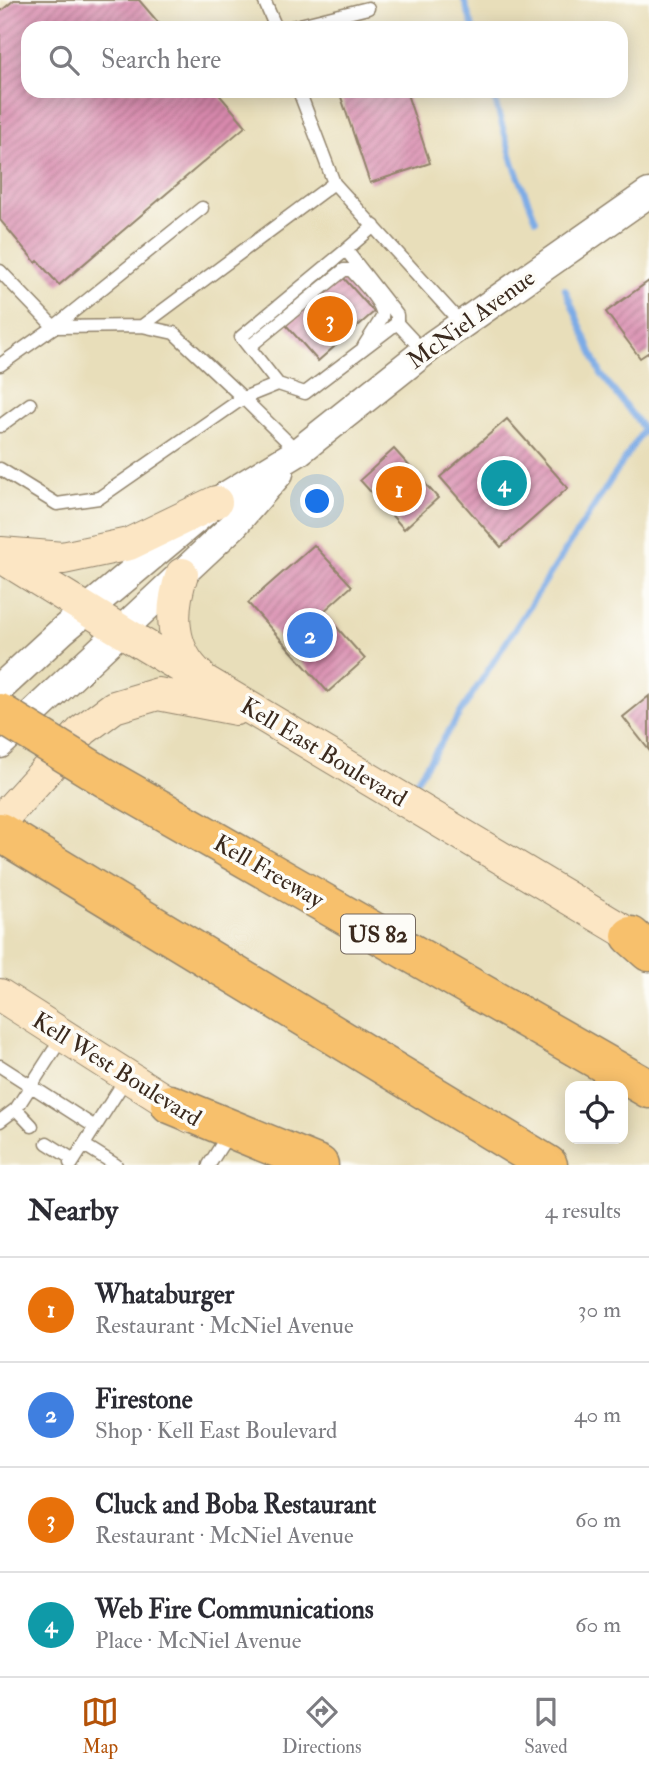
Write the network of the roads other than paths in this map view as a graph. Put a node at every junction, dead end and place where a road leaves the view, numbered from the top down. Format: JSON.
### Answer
{"nodes":[{"id":1,"x":264,"y":0,"type":"edge"},
{"id":2,"x":368,"y":8,"type":"dead end"},
{"id":3,"x":273,"y":21,"type":"edge"},
{"id":4,"x":316,"y":21,"type":"edge"},
{"id":5,"x":302,"y":98,"type":"edge"},
{"id":6,"x":334,"y":183,"type":"junction"},
{"id":7,"x":649,"y":193,"type":"edge"},
{"id":8,"x":202,"y":208,"type":"dead end"},
{"id":9,"x":373,"y":226,"type":"junction"},
{"id":10,"x":346,"y":250,"type":"junction"},
{"id":11,"x":0,"y":271,"type":"edge"},
{"id":12,"x":397,"y":323,"type":"junction"},
{"id":13,"x":463,"y":324,"type":"junction"},
{"id":14,"x":142,"y":326,"type":"junction"},
{"id":15,"x":54,"y":327,"type":"junction"},
{"id":16,"x":249,"y":347,"type":"junction"},
{"id":17,"x":362,"y":349,"type":"junction"},
{"id":18,"x":424,"y":352,"type":"junction"},
{"id":19,"x":0,"y":365,"type":"edge"},
{"id":20,"x":278,"y":384,"type":"junction"},
{"id":21,"x":243,"y":398,"type":"junction"},
{"id":22,"x":30,"y":404,"type":"dead end"},
{"id":23,"x":0,"y":426,"type":"edge"},
{"id":24,"x":298,"y":452,"type":"junction"},
{"id":25,"x":0,"y":469,"type":"edge"},
{"id":26,"x":216,"y":502,"type":"junction"},
{"id":27,"x":0,"y":554,"type":"edge"},
{"id":28,"x":182,"y":574,"type":"junction"},
{"id":29,"x":87,"y":610,"type":"junction"},
{"id":30,"x":121,"y":631,"type":"junction"},
{"id":31,"x":212,"y":686,"type":"junction"},
{"id":32,"x":0,"y":688,"type":"edge"},
{"id":33,"x":0,"y":713,"type":"edge"},
{"id":34,"x":258,"y":713,"type":"junction"},
{"id":35,"x":0,"y":744,"type":"edge"},
{"id":36,"x":0,"y":821,"type":"edge"},
{"id":37,"x":15,"y":841,"type":"edge"},
{"id":38,"x":643,"y":945,"type":"edge"},
{"id":39,"x":3,"y":1003,"type":"edge"},
{"id":40,"x":63,"y":1036,"type":"junction"},
{"id":41,"x":0,"y":1066,"type":"edge"},
{"id":42,"x":127,"y":1077,"type":"junction"},
{"id":43,"x":31,"y":1086,"type":"junction"},
{"id":44,"x":649,"y":1089,"type":"edge"},
{"id":45,"x":170,"y":1104,"type":"junction"},
{"id":46,"x":16,"y":1109,"type":"junction"},
{"id":47,"x":0,"y":1121,"type":"edge"},
{"id":48,"x":32,"y":1126,"type":"dead end"},
{"id":49,"x":95,"y":1126,"type":"junction"},
{"id":50,"x":226,"y":1138,"type":"junction"},
{"id":51,"x":47,"y":1143,"type":"dead end"},
{"id":52,"x":84,"y":1145,"type":"junction"},
{"id":53,"x":71,"y":1163,"type":"edge"},
{"id":54,"x":116,"y":1165,"type":"edge"},
{"id":55,"x":209,"y":1165,"type":"edge"},
{"id":56,"x":270,"y":1165,"type":"edge"},
{"id":57,"x":319,"y":1165,"type":"edge"},
{"id":58,"x":548,"y":1165,"type":"edge"}],
"edges":[{"from":1,"to":3,"type":"lane"},
{"from":2,"to":4,"type":"lane"},
{"from":5,"to":6,"type":"lane"},
{"from":6,"to":9,"type":"lane"},
{"from":6,"to":14,"type":"lane"},
{"from":7,"to":13,"type":"street","name":"McNiel Avenue"},
{"from":8,"to":15,"type":"lane"},
{"from":9,"to":10,"type":"lane"},
{"from":9,"to":13,"type":"lane"},
{"from":10,"to":12,"type":"lane"},
{"from":10,"to":16,"type":"lane"},
{"from":11,"to":15,"type":"lane"},
{"from":12,"to":17,"type":"lane"},
{"from":12,"to":18,"type":"lane"},
{"from":13,"to":18,"type":"street","name":"McNiel Avenue"},
{"from":14,"to":15,"type":"lane"},
{"from":14,"to":21,"type":"lane"},
{"from":15,"to":19,"type":"lane"},
{"from":16,"to":17,"type":"lane"},
{"from":16,"to":20,"type":"lane"},
{"from":17,"to":20,"type":"lane"},
{"from":18,"to":24,"type":"street","name":"McNiel Avenue"},
{"from":20,"to":21,"type":"lane"},
{"from":21,"to":24,"type":"lane"},
{"from":21,"to":25,"type":"lane"},
{"from":22,"to":23,"type":"lane"},
{"from":24,"to":26,"type":"street","name":"McNiel Avenue"},
{"from":24,"to":28,"type":"street","name":"McNiel Avenue"},
{"from":26,"to":27,"type":"main road"},
{"from":26,"to":29,"type":"street","name":"McNiel Avenue"},
{"from":27,"to":29,"type":"main road","name":"Kell East Boulevard"},
{"from":28,"to":30,"type":"street","name":"McNiel Avenue"},
{"from":28,"to":31,"type":"main road"},
{"from":29,"to":30,"type":"main road","name":"Kell East Boulevard"},
{"from":29,"to":32,"type":"street","name":"McNiel Avenue"},
{"from":30,"to":31,"type":"main road","name":"Kell East Boulevard"},
{"from":30,"to":35,"type":"street","name":"McNiel Avenue"},
{"from":31,"to":34,"type":"main road","name":"Kell East Boulevard"},
{"from":33,"to":44,"type":"highway","name":"Kell Freeway","number":"US 82","bridge":true},
{"from":34,"to":36,"type":"main road"},
{"from":34,"to":38,"type":"main road","name":"Kell East Boulevard"},
{"from":37,"to":58,"type":"highway"},
{"from":39,"to":40,"type":"main road","name":"Kell West Boulevard"},
{"from":40,"to":42,"type":"main road","name":"Kell West Boulevard"},
{"from":40,"to":43,"type":"lane"},
{"from":41,"to":43,"type":"lane"},
{"from":42,"to":45,"type":"main road","name":"Kell West Boulevard"},
{"from":42,"to":49,"type":"lane"},
{"from":43,"to":46,"type":"lane"},
{"from":43,"to":49,"type":"lane"},
{"from":45,"to":50,"type":"main road","name":"Kell West Boulevard"},
{"from":45,"to":57,"type":"highway"},
{"from":46,"to":47,"type":"lane"},
{"from":46,"to":48,"type":"lane"},
{"from":49,"to":52,"type":"lane"},
{"from":50,"to":55,"type":"lane"},
{"from":50,"to":56,"type":"main road","name":"Kell West Boulevard"},
{"from":51,"to":53,"type":"lane"},
{"from":52,"to":53,"type":"lane"},
{"from":52,"to":54,"type":"lane"}]}
